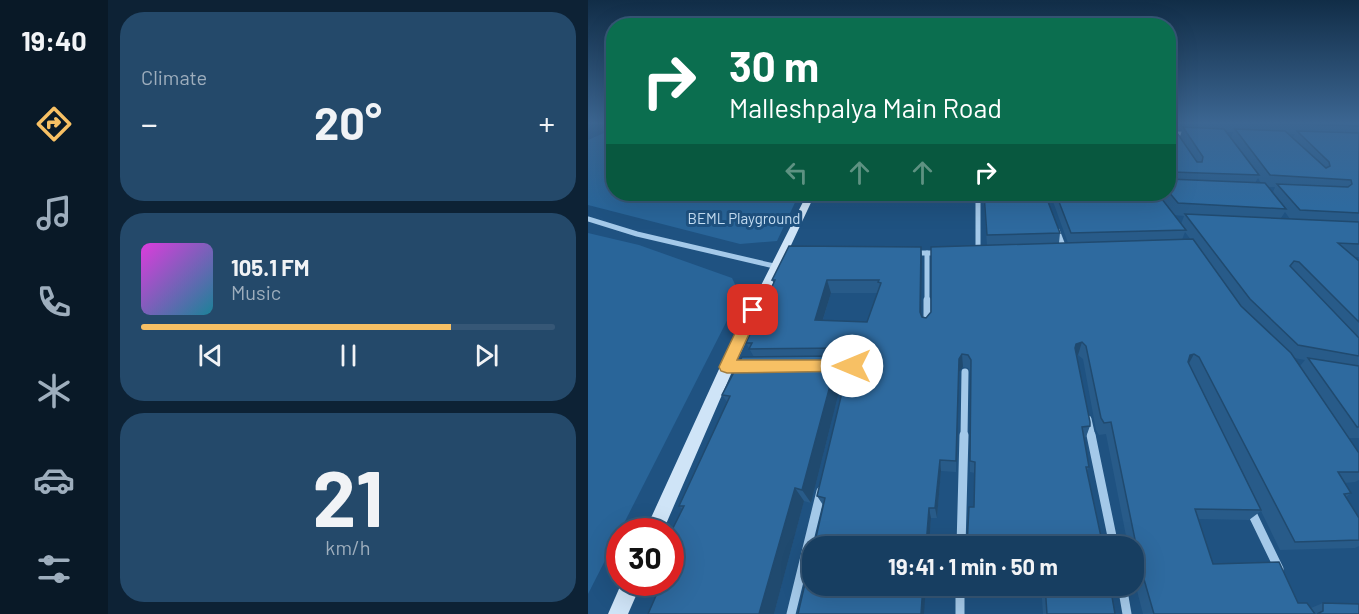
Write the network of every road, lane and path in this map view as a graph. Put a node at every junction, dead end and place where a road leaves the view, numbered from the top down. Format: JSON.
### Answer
{"nodes":[{"id":1,"x":808,"y":201,"type":"edge"},
{"id":2,"x":978,"y":201,"type":"edge"},
{"id":3,"x":588,"y":219,"type":"edge"},
{"id":4,"x":1055,"y":222,"type":"edge"},
{"id":5,"x":1077,"y":251,"type":"edge"},
{"id":6,"x":948,"y":252,"type":"edge"},
{"id":7,"x":969,"y":252,"type":"edge"},
{"id":8,"x":979,"y":252,"type":"junction"},
{"id":9,"x":990,"y":252,"type":"edge"},
{"id":10,"x":1055,"y":252,"type":"edge"},
{"id":11,"x":1066,"y":252,"type":"junction"},
{"id":12,"x":905,"y":253,"type":"edge"},
{"id":13,"x":927,"y":253,"type":"junction"},
{"id":14,"x":774,"y":266,"type":"junction"},
{"id":15,"x":927,"y":325,"type":"edge"},
{"id":16,"x":965,"y":372,"type":"dead end"},
{"id":17,"x":1086,"y":406,"type":"edge"},
{"id":18,"x":824,"y":479,"type":"edge"},
{"id":19,"x":1246,"y":498,"type":"edge"},
{"id":20,"x":660,"y":518,"type":"edge"},
{"id":21,"x":961,"y":536,"type":"edge"},
{"id":22,"x":1112,"y":536,"type":"edge"},
{"id":23,"x":1285,"y":582,"type":"edge"},
{"id":24,"x":626,"y":596,"type":"edge"},
{"id":25,"x":960,"y":596,"type":"edge"},
{"id":26,"x":1124,"y":596,"type":"edge"},
{"id":27,"x":618,"y":614,"type":"edge"},
{"id":28,"x":791,"y":614,"type":"edge"},
{"id":29,"x":960,"y":614,"type":"edge"},
{"id":30,"x":1127,"y":614,"type":"edge"}],
"edges":[{"from":1,"to":14,"type":"main road"},
{"from":2,"to":8,"type":"street"},
{"from":3,"to":14,"type":"street"},
{"from":4,"to":11,"type":"street"},
{"from":5,"to":11,"type":"street"},
{"from":6,"to":13,"type":"street"},
{"from":7,"to":8,"type":"street"},
{"from":8,"to":9,"type":"street"},
{"from":10,"to":11,"type":"street"},
{"from":12,"to":13,"type":"street"},
{"from":13,"to":15,"type":"street"},
{"from":14,"to":20,"type":"main road"},
{"from":16,"to":21,"type":"street"},
{"from":17,"to":22,"type":"street"},
{"from":18,"to":28,"type":"street"},
{"from":19,"to":23,"type":"street"},
{"from":24,"to":27,"type":"main road"},
{"from":25,"to":29,"type":"street"},
{"from":26,"to":30,"type":"street"}]}
